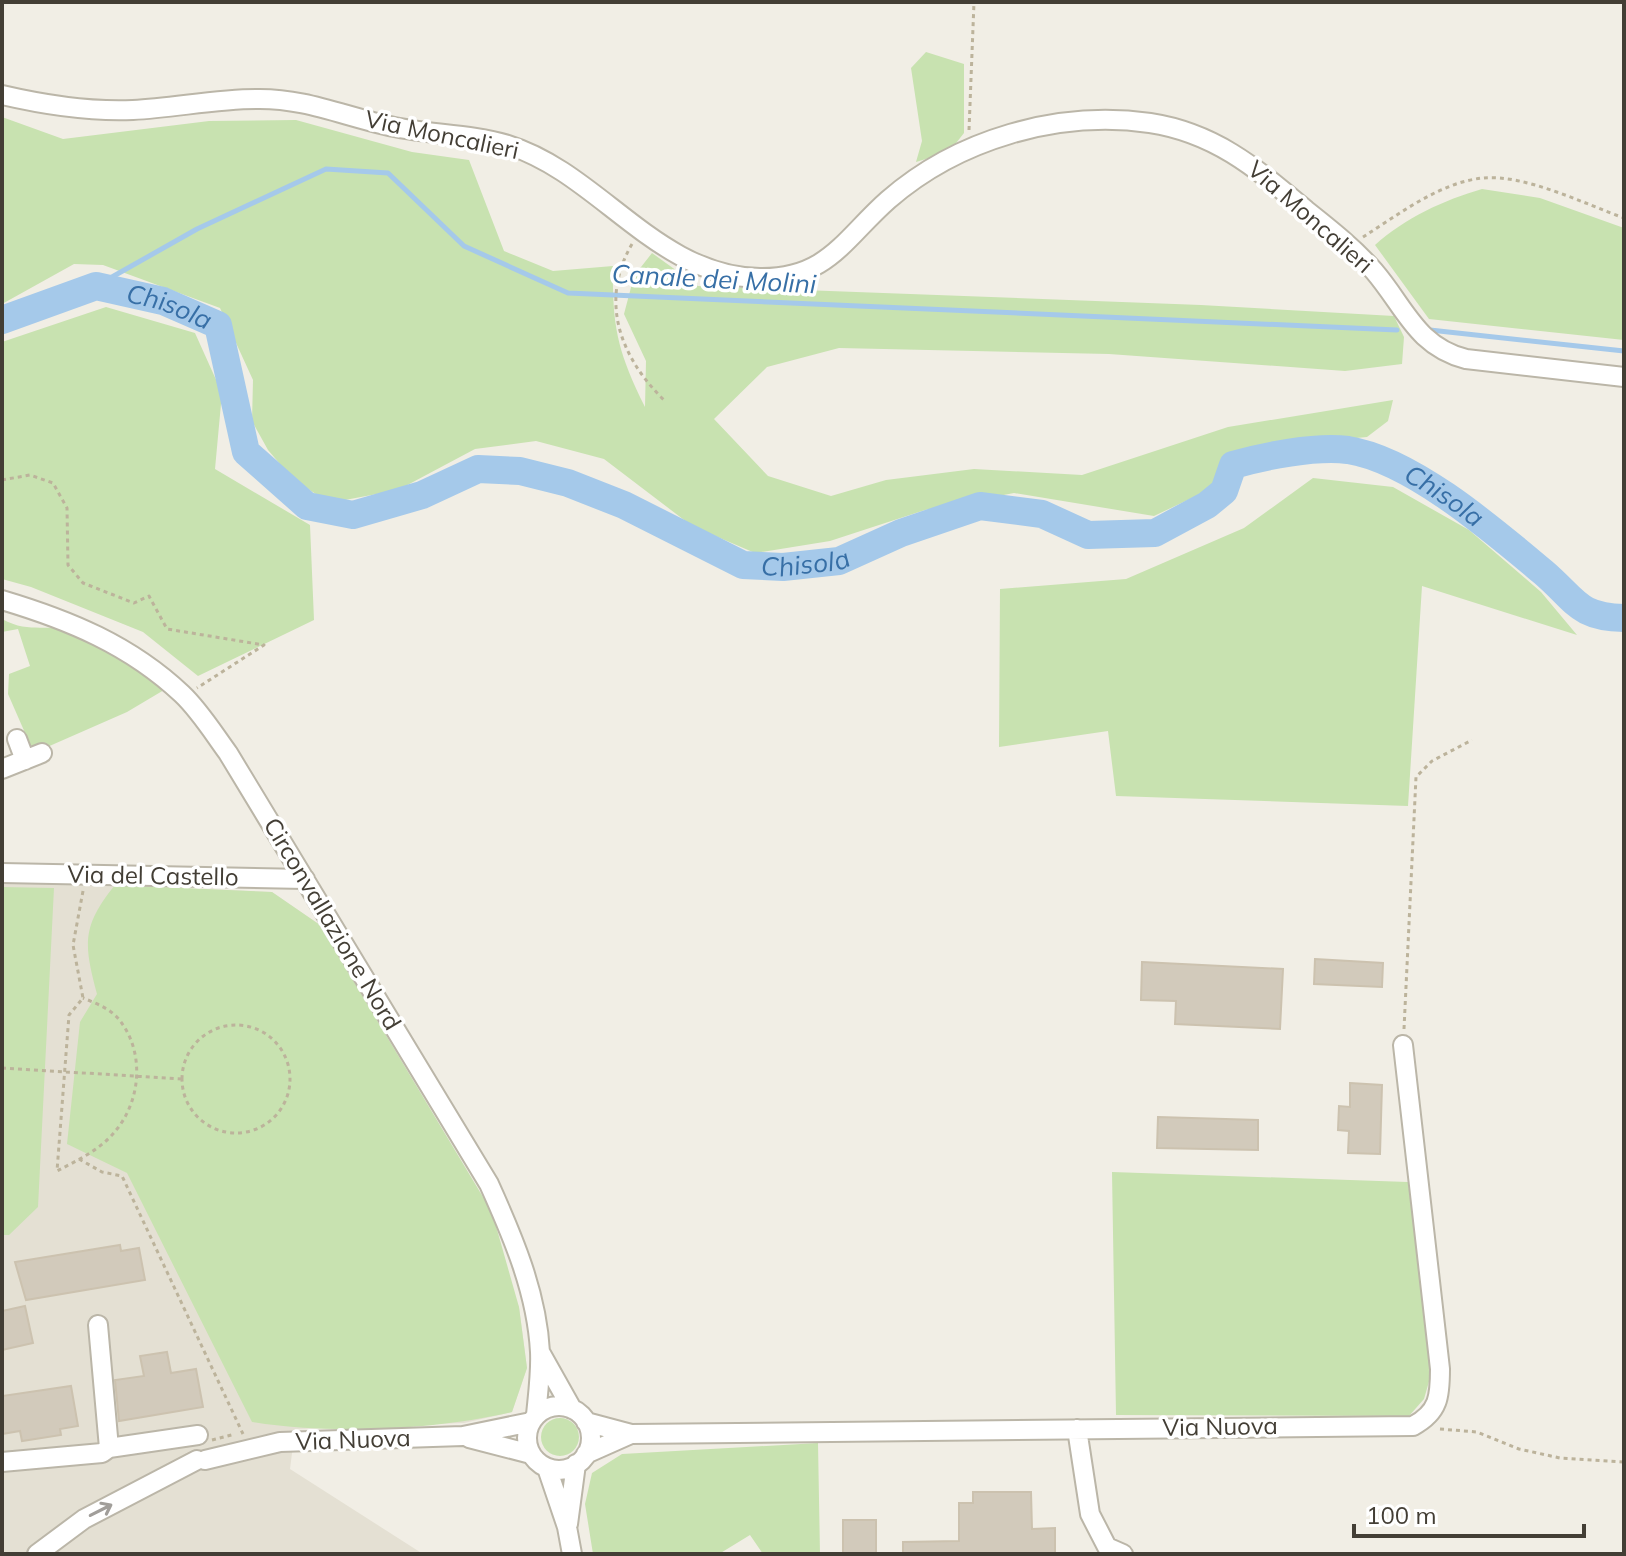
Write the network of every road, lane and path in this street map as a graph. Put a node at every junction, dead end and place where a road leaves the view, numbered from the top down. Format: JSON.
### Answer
{"nodes":[{"id":1,"x":974,"y":2,"type":"edge"},
{"id":2,"x":2,"y":95,"type":"edge"},
{"id":3,"x":969,"y":149,"type":"junction"},
{"id":4,"x":1624,"y":218,"type":"edge"},
{"id":5,"x":640,"y":231,"type":"junction"},
{"id":6,"x":1349,"y":245,"type":"junction"},
{"id":7,"x":1624,"y":377,"type":"edge"},
{"id":8,"x":664,"y":400,"type":"dead end"},
{"id":9,"x":2,"y":480,"type":"edge"},
{"id":10,"x":2,"y":600,"type":"edge"},
{"id":11,"x":184,"y":696,"type":"junction"},
{"id":12,"x":17,"y":739,"type":"dead end"},
{"id":13,"x":1472,"y":740,"type":"dead end"},
{"id":14,"x":2,"y":769,"type":"edge"},
{"id":15,"x":2,"y":873,"type":"edge"},
{"id":16,"x":82,"y":875,"type":"junction"},
{"id":17,"x":305,"y":879,"type":"junction"},
{"id":18,"x":83,"y":998,"type":"junction"},
{"id":19,"x":1403,"y":1045,"type":"joint"},
{"id":20,"x":2,"y":1068,"type":"edge"},
{"id":21,"x":64,"y":1070,"type":"junction"},
{"id":22,"x":138,"y":1078,"type":"junction"},
{"id":23,"x":182,"y":1079,"type":"junction"},
{"id":24,"x":79,"y":1159,"type":"junction"},
{"id":25,"x":98,"y":1325,"type":"dead end"},
{"id":26,"x":540,"y":1352,"type":"junction"},
{"id":27,"x":572,"y":1409,"type":"junction"},
{"id":28,"x":534,"y":1418,"type":"junction"},
{"id":29,"x":1428,"y":1418,"type":"junction"},
{"id":30,"x":586,"y":1422,"type":"junction"},
{"id":31,"x":1077,"y":1429,"type":"junction"},
{"id":32,"x":631,"y":1434,"type":"junction"},
{"id":33,"x":463,"y":1436,"type":"junction"},
{"id":34,"x":243,"y":1441,"type":"junction"},
{"id":35,"x":109,"y":1448,"type":"junction"},
{"id":36,"x":201,"y":1450,"type":"junction"},
{"id":37,"x":531,"y":1454,"type":"junction"},
{"id":38,"x":581,"y":1459,"type":"junction"},
{"id":39,"x":2,"y":1462,"type":"edge"},
{"id":40,"x":1624,"y":1462,"type":"edge"},
{"id":41,"x":547,"y":1468,"type":"junction"},
{"id":42,"x":567,"y":1527,"type":"junction"},
{"id":43,"x":37,"y":1554,"type":"edge"},
{"id":44,"x":572,"y":1554,"type":"edge"},
{"id":45,"x":1123,"y":1554,"type":"edge"}],
"edges":[{"from":1,"to":3,"type":"path"},
{"from":2,"to":5,"type":"street","name":"Via Moncalieri"},
{"from":3,"to":5,"type":"street","name":"Via Moncalieri"},
{"from":3,"to":6,"type":"street","name":"Via Moncalieri"},
{"from":4,"to":6,"type":"path"},
{"from":5,"to":8,"type":"path"},
{"from":6,"to":7,"type":"street","name":"Via Moncalieri"},
{"from":9,"to":11,"type":"path"},
{"from":10,"to":11,"type":"street","name":"Circonvallazione Nord"},
{"from":11,"to":17,"type":"street","name":"Circonvallazione Nord"},
{"from":12,"to":14,"type":"street"},
{"from":13,"to":19,"type":"path"},
{"from":15,"to":16,"type":"street","name":"Via del Castello"},
{"from":16,"to":17,"type":"street","name":"Via del Castello"},
{"from":16,"to":18,"type":"path"},
{"from":17,"to":26,"type":"street","name":"Circonvallazione Nord"},
{"from":18,"to":21,"type":"path"},
{"from":18,"to":22,"type":"path"},
{"from":19,"to":29,"type":"street"},
{"from":20,"to":21,"type":"path"},
{"from":21,"to":22,"type":"path"},
{"from":21,"to":24,"type":"path"},
{"from":22,"to":23,"type":"path"},
{"from":22,"to":24,"type":"path"},
{"from":23,"to":23,"type":"path"},
{"from":24,"to":34,"type":"path"},
{"from":25,"to":35,"type":"street"},
{"from":26,"to":27,"type":"street","name":"Circonvallazione Nord"},
{"from":26,"to":28,"type":"street","name":"Circonvallazione Nord"},
{"from":27,"to":28,"type":"street"},
{"from":27,"to":30,"type":"street"},
{"from":28,"to":33,"type":"street","name":"Via Nuova"},
{"from":28,"to":37,"type":"street"},
{"from":29,"to":31,"type":"street","name":"Via Nuova"},
{"from":29,"to":40,"type":"path"},
{"from":30,"to":32,"type":"street","name":"Via Nuova"},
{"from":30,"to":38,"type":"street"},
{"from":31,"to":32,"type":"street","name":"Via Nuova"},
{"from":31,"to":45,"type":"street"},
{"from":32,"to":38,"type":"street","name":"Via Nuova"},
{"from":33,"to":34,"type":"street","name":"Via Nuova"},
{"from":33,"to":37,"type":"street","name":"Via Nuova"},
{"from":34,"to":36,"type":"street","name":"Via Nuova"},
{"from":35,"to":36,"type":"street"},
{"from":35,"to":39,"type":"street"},
{"from":43,"to":36,"type":"street","name":"Via Nuova","one_way":true},
{"from":37,"to":41,"type":"street"},
{"from":38,"to":41,"type":"street"},
{"from":38,"to":42,"type":"street"},
{"from":41,"to":42,"type":"street"},
{"from":42,"to":44,"type":"street"}]}
